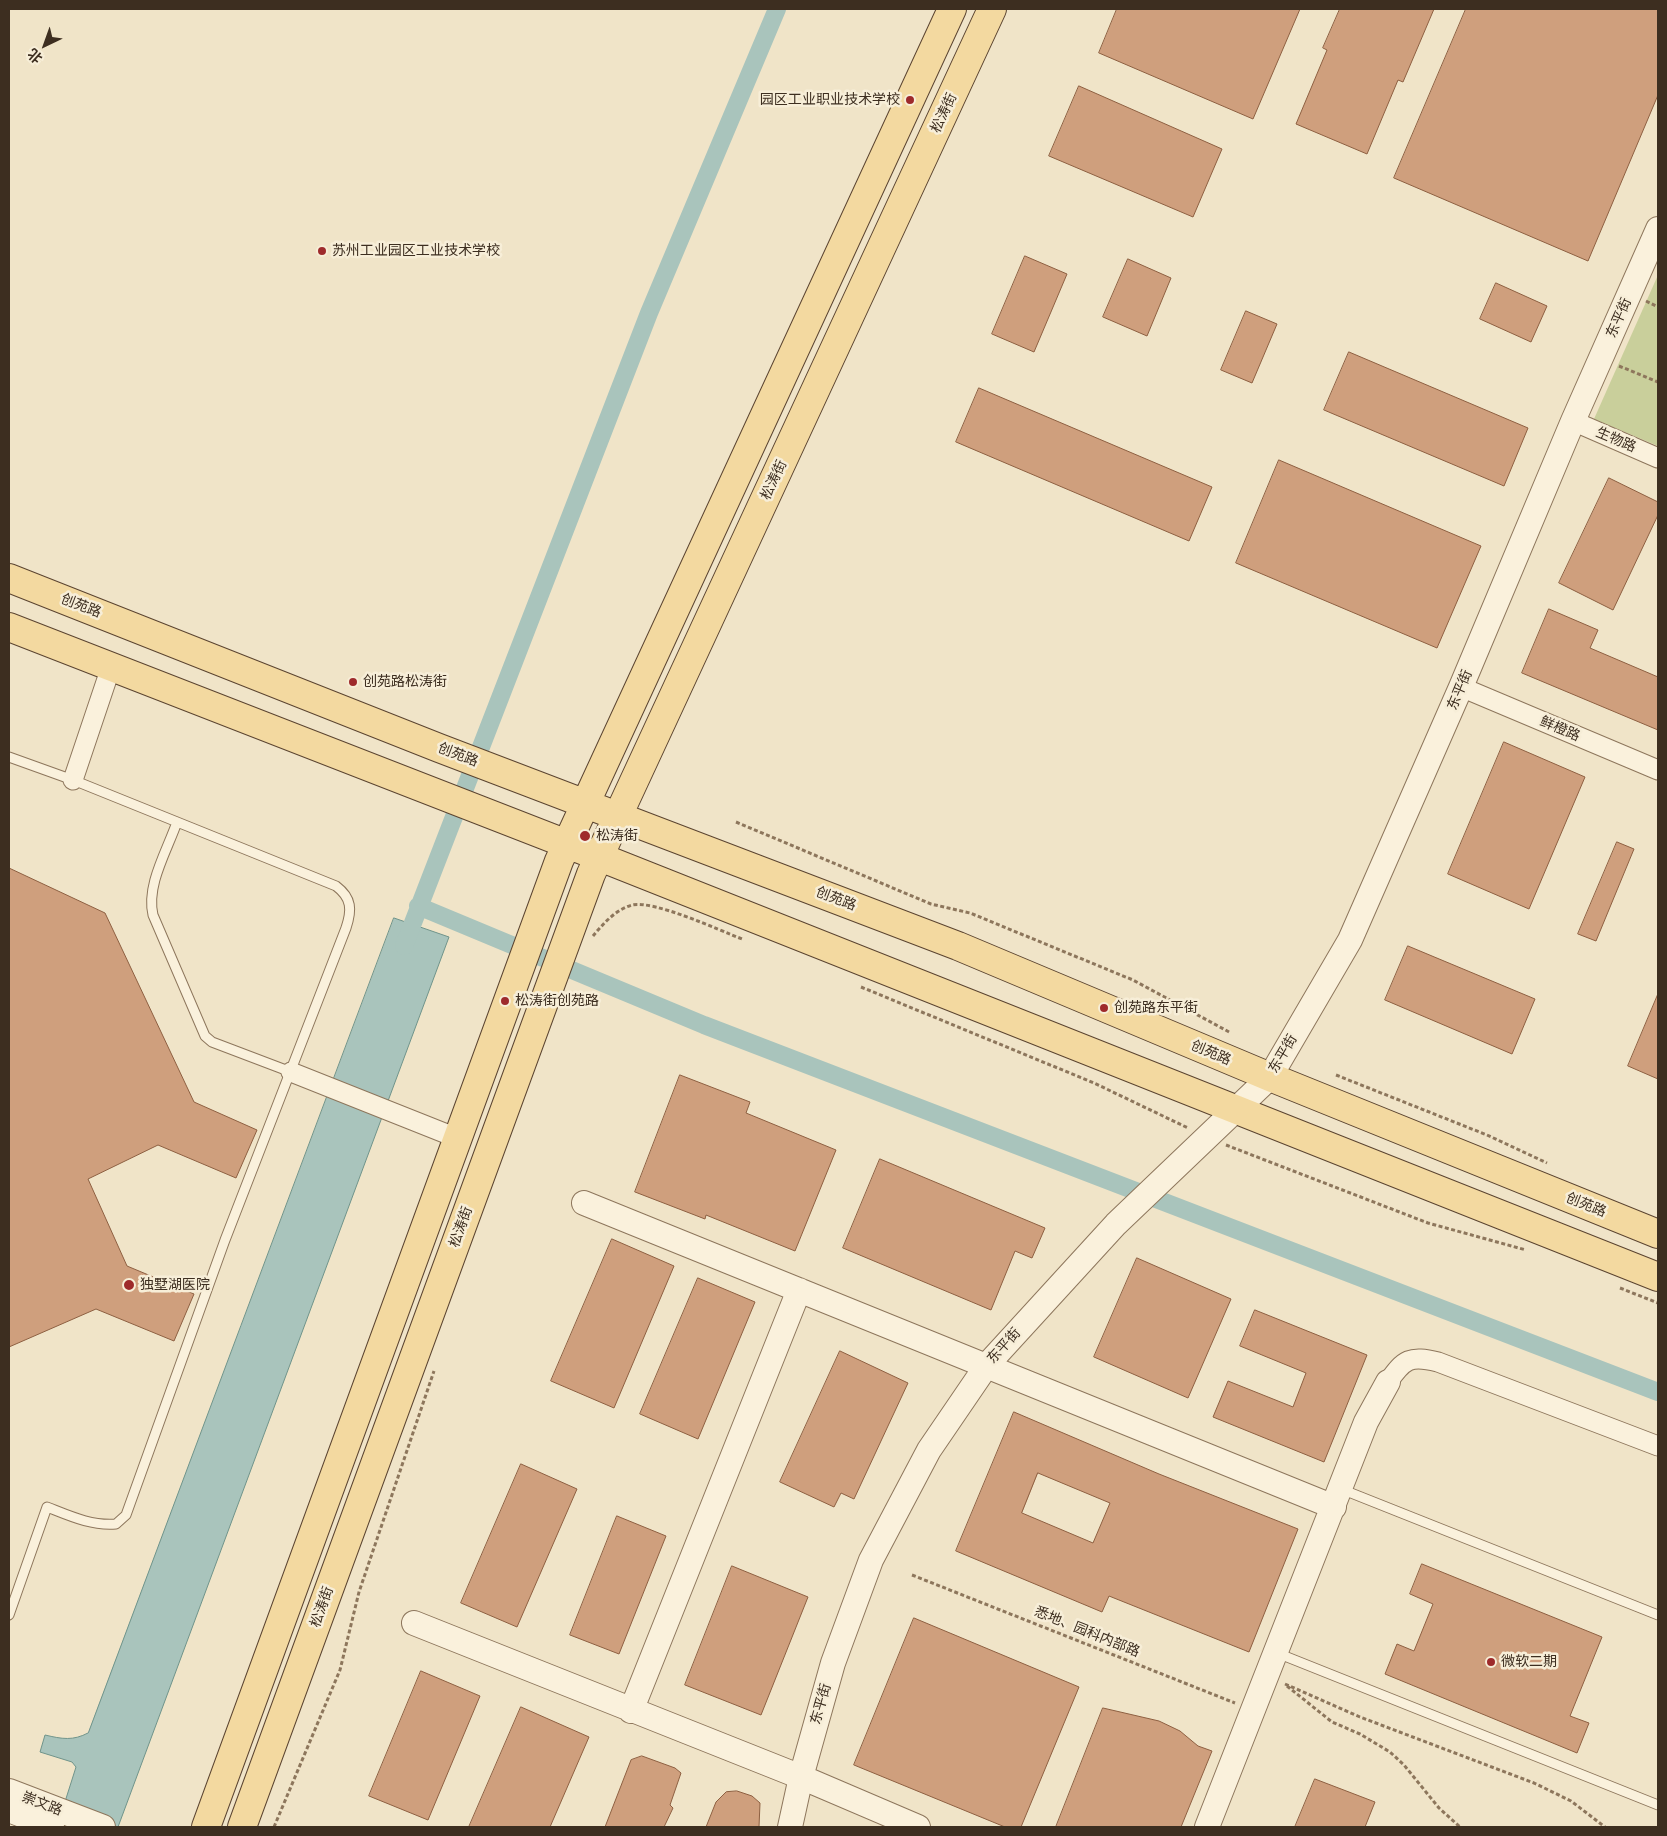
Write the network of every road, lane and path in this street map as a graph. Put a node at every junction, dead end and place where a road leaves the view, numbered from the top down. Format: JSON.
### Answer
{"nodes":[{"id":1,"x":952,"y":9,"type":"edge"},
{"id":2,"x":992,"y":9,"type":"edge"},
{"id":3,"x":1658,"y":229,"type":"edge"},
{"id":4,"x":1643,"y":300,"type":"dead end"},
{"id":5,"x":1658,"y":307,"type":"edge"},
{"id":6,"x":1614,"y":364,"type":"dead end"},
{"id":7,"x":1658,"y":382,"type":"edge"},
{"id":8,"x":1573,"y":422,"type":"junction"},
{"id":9,"x":1658,"y":458,"type":"edge"},
{"id":10,"x":9,"y":578,"type":"edge"},
{"id":11,"x":9,"y":627,"type":"edge"},
{"id":12,"x":111,"y":667,"type":"junction"},
{"id":13,"x":1462,"y":687,"type":"junction"},
{"id":14,"x":9,"y":757,"type":"edge"},
{"id":15,"x":1658,"y":770,"type":"edge"},
{"id":16,"x":74,"y":780,"type":"junction"},
{"id":17,"x":587,"y":803,"type":"junction"},
{"id":18,"x":618,"y":816,"type":"junction"},
{"id":19,"x":177,"y":822,"type":"junction"},
{"id":20,"x":736,"y":822,"type":"dead end"},
{"id":21,"x":567,"y":844,"type":"junction"},
{"id":22,"x":599,"y":857,"type":"junction"},
{"id":23,"x":580,"y":934,"type":"junction"},
{"id":24,"x":745,"y":940,"type":"dead end"},
{"id":25,"x":855,"y":984,"type":"dead end"},
{"id":26,"x":1231,"y":1033,"type":"dead end"},
{"id":27,"x":291,"y":1072,"type":"junction"},
{"id":28,"x":1336,"y":1075,"type":"dead end"},
{"id":29,"x":1270,"y":1078,"type":"junction"},
{"id":30,"x":1238,"y":1108,"type":"junction"},
{"id":31,"x":457,"y":1138,"type":"junction"},
{"id":32,"x":1208,"y":1138,"type":"junction"},
{"id":33,"x":1555,"y":1167,"type":"dead end"},
{"id":34,"x":584,"y":1203,"type":"dead end"},
{"id":35,"x":1658,"y":1234,"type":"edge"},
{"id":36,"x":1532,"y":1252,"type":"dead end"},
{"id":37,"x":1658,"y":1277,"type":"edge"},
{"id":38,"x":1613,"y":1285,"type":"dead end"},
{"id":39,"x":799,"y":1290,"type":"junction"},
{"id":40,"x":1658,"y":1303,"type":"edge"},
{"id":41,"x":987,"y":1366,"type":"junction"},
{"id":42,"x":435,"y":1368,"type":"dead end"},
{"id":43,"x":1388,"y":1382,"type":"joint"},
{"id":44,"x":1658,"y":1446,"type":"edge"},
{"id":45,"x":1338,"y":1498,"type":"junction"},
{"id":46,"x":912,"y":1575,"type":"dead end"},
{"id":47,"x":9,"y":1615,"type":"edge"},
{"id":48,"x":1658,"y":1615,"type":"edge"},
{"id":49,"x":414,"y":1624,"type":"dead end"},
{"id":50,"x":1276,"y":1653,"type":"junction"},
{"id":51,"x":1254,"y":1710,"type":"junction"},
{"id":52,"x":631,"y":1711,"type":"junction"},
{"id":53,"x":801,"y":1777,"type":"junction"},
{"id":54,"x":9,"y":1791,"type":"edge"},
{"id":55,"x":1658,"y":1805,"type":"edge"},
{"id":56,"x":9,"y":1810,"type":"edge"},
{"id":57,"x":52,"y":1821,"type":"edge"},
{"id":58,"x":103,"y":1827,"type":"edge"},
{"id":59,"x":206,"y":1827,"type":"edge"},
{"id":60,"x":242,"y":1827,"type":"edge"},
{"id":61,"x":274,"y":1827,"type":"edge"},
{"id":62,"x":790,"y":1827,"type":"edge"},
{"id":63,"x":918,"y":1827,"type":"edge"},
{"id":64,"x":1207,"y":1827,"type":"edge"},
{"id":65,"x":1460,"y":1827,"type":"edge"},
{"id":66,"x":1605,"y":1827,"type":"edge"}],
"edges":[{"from":1,"to":17,"type":"main road"},
{"from":2,"to":18,"type":"main road","name":"松涛街"},
{"from":3,"to":8,"type":"street","name":"东平街"},
{"from":4,"to":5,"type":"path"},
{"from":6,"to":7,"type":"path"},
{"from":8,"to":9,"type":"street","name":"生物路"},
{"from":8,"to":13,"type":"street","name":"东平街"},
{"from":10,"to":17,"type":"main road","name":"创苑路"},
{"from":11,"to":12,"type":"main road"},
{"from":12,"to":16,"type":"street"},
{"from":12,"to":21,"type":"main road"},
{"from":13,"to":15,"type":"street","name":"鲜橙路"},
{"from":13,"to":29,"type":"street","name":"东平街"},
{"from":14,"to":16,"type":"lane"},
{"from":16,"to":19,"type":"lane"},
{"from":17,"to":18,"type":"main road","name":"创苑路"},
{"from":17,"to":21,"type":"main road"},
{"from":18,"to":22,"type":"main road","name":"松涛街"},
{"from":18,"to":29,"type":"main road","name":"创苑路"},
{"from":19,"to":27,"type":"lane"},
{"from":19,"to":27,"type":"lane"},
{"from":20,"to":26,"type":"path"},
{"from":21,"to":22,"type":"main road"},
{"from":21,"to":31,"type":"main road"},
{"from":22,"to":23,"type":"main road","name":"松涛街"},
{"from":22,"to":30,"type":"main road"},
{"from":23,"to":24,"type":"path"},
{"from":23,"to":60,"type":"main road","name":"松涛街"},
{"from":25,"to":32,"type":"path"},
{"from":27,"to":31,"type":"street"},
{"from":27,"to":47,"type":"lane"},
{"from":28,"to":33,"type":"path"},
{"from":29,"to":30,"type":"street","name":"东平街"},
{"from":29,"to":35,"type":"main road","name":"创苑路"},
{"from":30,"to":32,"type":"street","name":"东平街"},
{"from":30,"to":37,"type":"main road"},
{"from":31,"to":59,"type":"main road"},
{"from":32,"to":36,"type":"path"},
{"from":32,"to":41,"type":"street","name":"东平街"},
{"from":34,"to":39,"type":"street"},
{"from":38,"to":40,"type":"path"},
{"from":39,"to":41,"type":"street"},
{"from":39,"to":52,"type":"street"},
{"from":41,"to":45,"type":"street"},
{"from":41,"to":53,"type":"street","name":"东平街"},
{"from":42,"to":61,"type":"path"},
{"from":43,"to":44,"type":"street"},
{"from":43,"to":45,"type":"street"},
{"from":45,"to":48,"type":"lane"},
{"from":45,"to":50,"type":"street"},
{"from":46,"to":51,"type":"path","name":"悉地、园科内部路"},
{"from":49,"to":52,"type":"street"},
{"from":50,"to":51,"type":"street"},
{"from":50,"to":55,"type":"lane"},
{"from":51,"to":64,"type":"street"},
{"from":52,"to":53,"type":"street"},
{"from":53,"to":62,"type":"street","name":"东平街"},
{"from":53,"to":63,"type":"street"},
{"from":54,"to":57,"type":"street","name":"崇文路"},
{"from":56,"to":57,"type":"street","name":"崇文路"},
{"from":57,"to":58,"type":"street","name":"崇文路"},
{"from":65,"to":66,"type":"path"}]}
